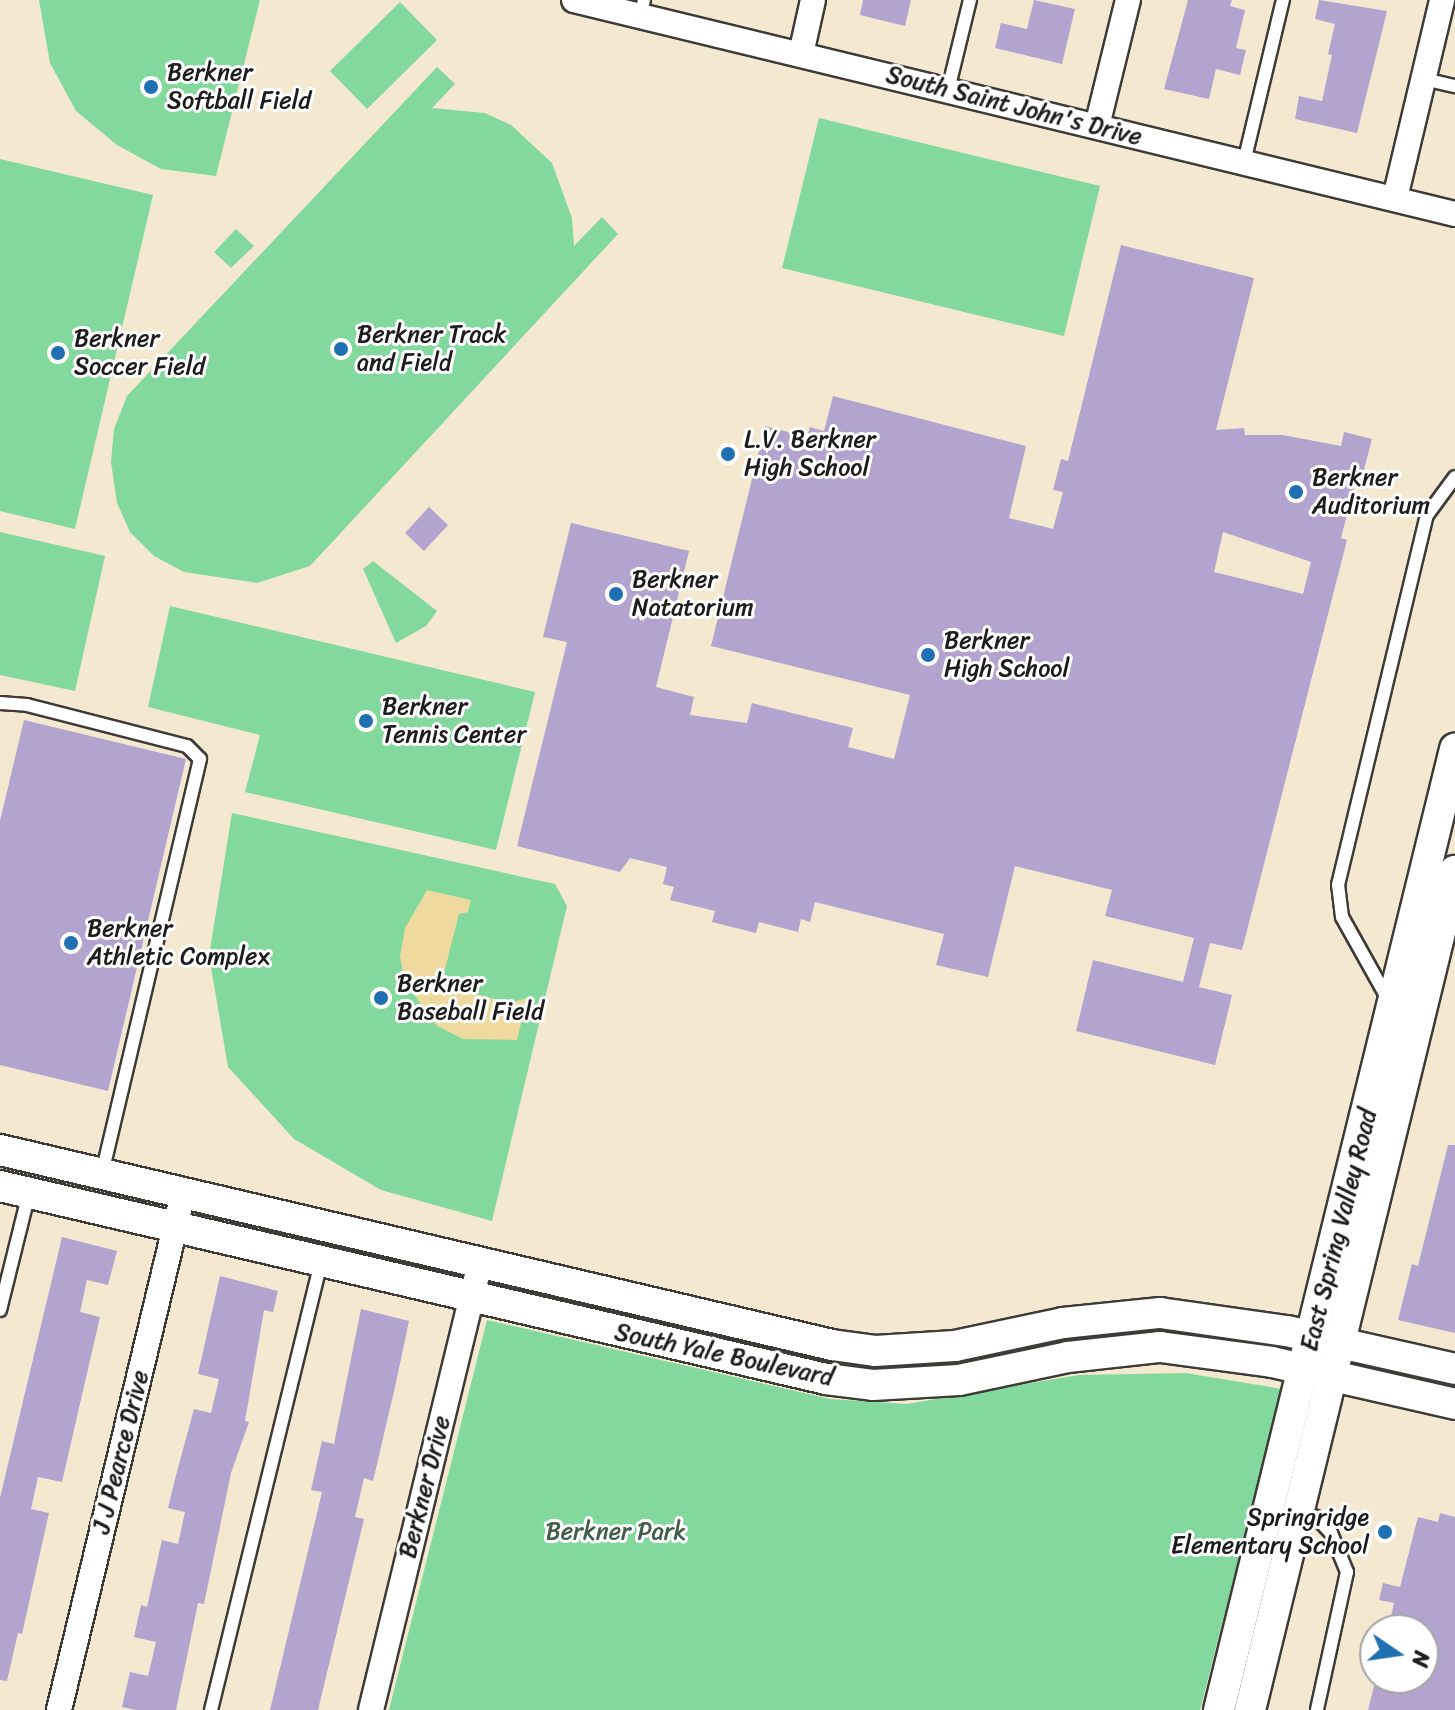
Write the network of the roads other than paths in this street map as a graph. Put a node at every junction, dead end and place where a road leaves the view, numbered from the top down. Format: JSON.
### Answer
{"nodes":[{"id":1,"x":574,"y":0,"type":"edge"},
{"id":2,"x":813,"y":0,"type":"edge"},
{"id":3,"x":970,"y":0,"type":"edge"},
{"id":4,"x":1128,"y":0,"type":"edge"},
{"id":5,"x":1283,"y":0,"type":"edge"},
{"id":6,"x":1442,"y":0,"type":"edge"},
{"id":7,"x":642,"y":8,"type":"edge"},
{"id":8,"x":801,"y":54,"type":"junction"},
{"id":9,"x":1424,"y":79,"type":"junction"},
{"id":10,"x":1455,"y":86,"type":"edge"},
{"id":11,"x":948,"y":90,"type":"junction"},
{"id":12,"x":1097,"y":126,"type":"junction"},
{"id":13,"x":1244,"y":162,"type":"junction"},
{"id":14,"x":1395,"y":198,"type":"junction"},
{"id":15,"x":1455,"y":214,"type":"edge"},
{"id":16,"x":1455,"y":477,"type":"edge"},
{"id":17,"x":0,"y":703,"type":"edge"},
{"id":18,"x":1455,"y":749,"type":"edge"},
{"id":19,"x":1455,"y":871,"type":"edge"},
{"id":20,"x":1393,"y":1007,"type":"junction"},
{"id":21,"x":0,"y":1150,"type":"edge"},
{"id":22,"x":101,"y":1175,"type":"junction"},
{"id":23,"x":14,"y":1189,"type":"edge"},
{"id":24,"x":183,"y":1194,"type":"junction"},
{"id":25,"x":175,"y":1228,"type":"junction"},
{"id":26,"x":321,"y":1262,"type":"junction"},
{"id":27,"x":480,"y":1264,"type":"junction"},
{"id":28,"x":527,"y":1293,"type":"junction"},
{"id":29,"x":472,"y":1298,"type":"junction"},
{"id":30,"x":0,"y":1310,"type":"edge"},
{"id":31,"x":1326,"y":1341,"type":"junction"},
{"id":32,"x":914,"y":1348,"type":"junction"},
{"id":33,"x":1455,"y":1369,"type":"edge"},
{"id":34,"x":1318,"y":1372,"type":"junction"},
{"id":35,"x":915,"y":1383,"type":"junction"},
{"id":36,"x":1455,"y":1404,"type":"edge"},
{"id":37,"x":1299,"y":1510,"type":"junction"},
{"id":38,"x":59,"y":1710,"type":"edge"},
{"id":39,"x":211,"y":1710,"type":"edge"},
{"id":40,"x":371,"y":1710,"type":"edge"},
{"id":41,"x":1219,"y":1710,"type":"edge"},
{"id":42,"x":1250,"y":1710,"type":"edge"},
{"id":43,"x":1317,"y":1710,"type":"edge"}],
"edges":[{"from":1,"to":7,"type":"street","name":"South Saint John's Drive"},
{"from":2,"to":8,"type":"street"},
{"from":3,"to":11,"type":"lane"},
{"from":4,"to":12,"type":"street"},
{"from":5,"to":13,"type":"lane"},
{"from":6,"to":9,"type":"street"},
{"from":7,"to":8,"type":"street","name":"South Saint John's Drive"},
{"from":8,"to":11,"type":"street","name":"South Saint John's Drive"},
{"from":9,"to":10,"type":"lane"},
{"from":9,"to":14,"type":"street"},
{"from":11,"to":12,"type":"street","name":"South Saint John's Drive"},
{"from":12,"to":13,"type":"street","name":"South Saint John's Drive"},
{"from":13,"to":14,"type":"street","name":"South Saint John's Drive"},
{"from":14,"to":15,"type":"street","name":"South Saint John's Drive"},
{"from":16,"to":20,"type":"lane"},
{"from":17,"to":22,"type":"lane"},
{"from":18,"to":20,"type":"street","name":"East Spring Valley Road"},
{"from":19,"to":31,"type":"street","name":"East Spring Valley Road"},
{"from":20,"to":31,"type":"street","name":"East Spring Valley Road"},
{"from":21,"to":22,"type":"street","name":"South Yale Boulevard"},
{"from":22,"to":24,"type":"street","name":"South Yale Boulevard"},
{"from":23,"to":25,"type":"street","name":"South Yale Boulevard"},
{"from":23,"to":30,"type":"lane"},
{"from":24,"to":25,"type":"street","name":"J J Pearce Drive"},
{"from":24,"to":27,"type":"street","name":"South Yale Boulevard"},
{"from":25,"to":26,"type":"street","name":"South Yale Boulevard"},
{"from":25,"to":38,"type":"street","name":"J J Pearce Drive"},
{"from":26,"to":29,"type":"street","name":"South Yale Boulevard"},
{"from":26,"to":39,"type":"lane"},
{"from":27,"to":28,"type":"street","name":"South Yale Boulevard"},
{"from":27,"to":29,"type":"street","name":"Berkner Drive"},
{"from":28,"to":29,"type":"street","name":"South Yale Boulevard"},
{"from":28,"to":32,"type":"street","name":"South Yale Boulevard"},
{"from":28,"to":35,"type":"street","name":"South Yale Boulevard"},
{"from":29,"to":40,"type":"street","name":"Berkner Drive"},
{"from":31,"to":32,"type":"street","name":"South Yale Boulevard"},
{"from":31,"to":33,"type":"street","name":"South Yale Boulevard"},
{"from":31,"to":34,"type":"street","name":"East Spring Valley Road"},
{"from":32,"to":35,"type":"street"},
{"from":34,"to":35,"type":"street","name":"South Yale Boulevard"},
{"from":34,"to":36,"type":"street","name":"South Yale Boulevard"},
{"from":34,"to":37,"type":"street","name":"East Spring Valley Road"},
{"from":34,"to":41,"type":"street","name":"East Spring Valley Road"},
{"from":37,"to":42,"type":"street","name":"East Spring Valley Road"},
{"from":37,"to":43,"type":"lane"}]}
